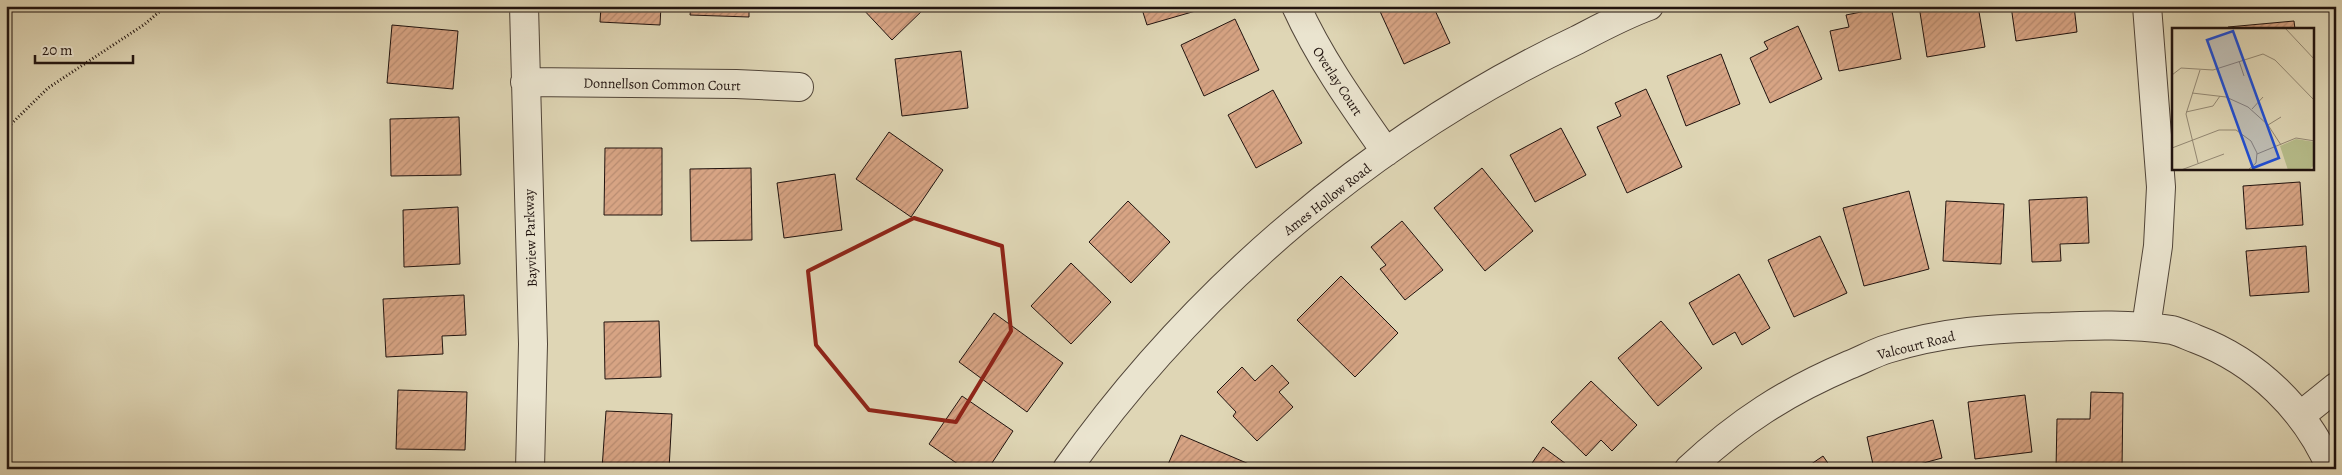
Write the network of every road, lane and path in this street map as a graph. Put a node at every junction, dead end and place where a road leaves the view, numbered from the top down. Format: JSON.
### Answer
{"nodes":[{"id":1,"x":166,"y":6,"type":"edge"},
{"id":2,"x":524,"y":6,"type":"edge"},
{"id":3,"x":1296,"y":6,"type":"edge"},
{"id":4,"x":1649,"y":6,"type":"edge"},
{"id":5,"x":2147,"y":6,"type":"edge"},
{"id":6,"x":526,"y":82,"type":"junction"},
{"id":7,"x":799,"y":87,"type":"dead end"},
{"id":8,"x":6,"y":129,"type":"edge"},
{"id":9,"x":1386,"y":152,"type":"junction"},
{"id":10,"x":2146,"y":327,"type":"junction"},
{"id":11,"x":2336,"y":387,"type":"edge"},
{"id":12,"x":2300,"y":416,"type":"junction"},
{"id":13,"x":530,"y":469,"type":"edge"},
{"id":14,"x":1067,"y":469,"type":"edge"},
{"id":15,"x":1688,"y":469,"type":"edge"},
{"id":16,"x":2331,"y":469,"type":"edge"}],
"edges":[{"from":1,"to":8,"type":"path"},
{"from":2,"to":6,"type":"street","name":"Bayview Parkway"},
{"from":3,"to":9,"type":"street","name":"Overlay Court"},
{"from":4,"to":9,"type":"street","name":"Ames Hollow Road"},
{"from":5,"to":10,"type":"street"},
{"from":6,"to":7,"type":"street","name":"Donnellson Common Court"},
{"from":6,"to":13,"type":"street","name":"Bayview Parkway"},
{"from":9,"to":14,"type":"street","name":"Ames Hollow Road"},
{"from":10,"to":12,"type":"street","name":"Valcourt Road"},
{"from":10,"to":15,"type":"street","name":"Valcourt Road"},
{"from":11,"to":12,"type":"street"},
{"from":12,"to":16,"type":"street","name":"Valcourt Road"}]}
